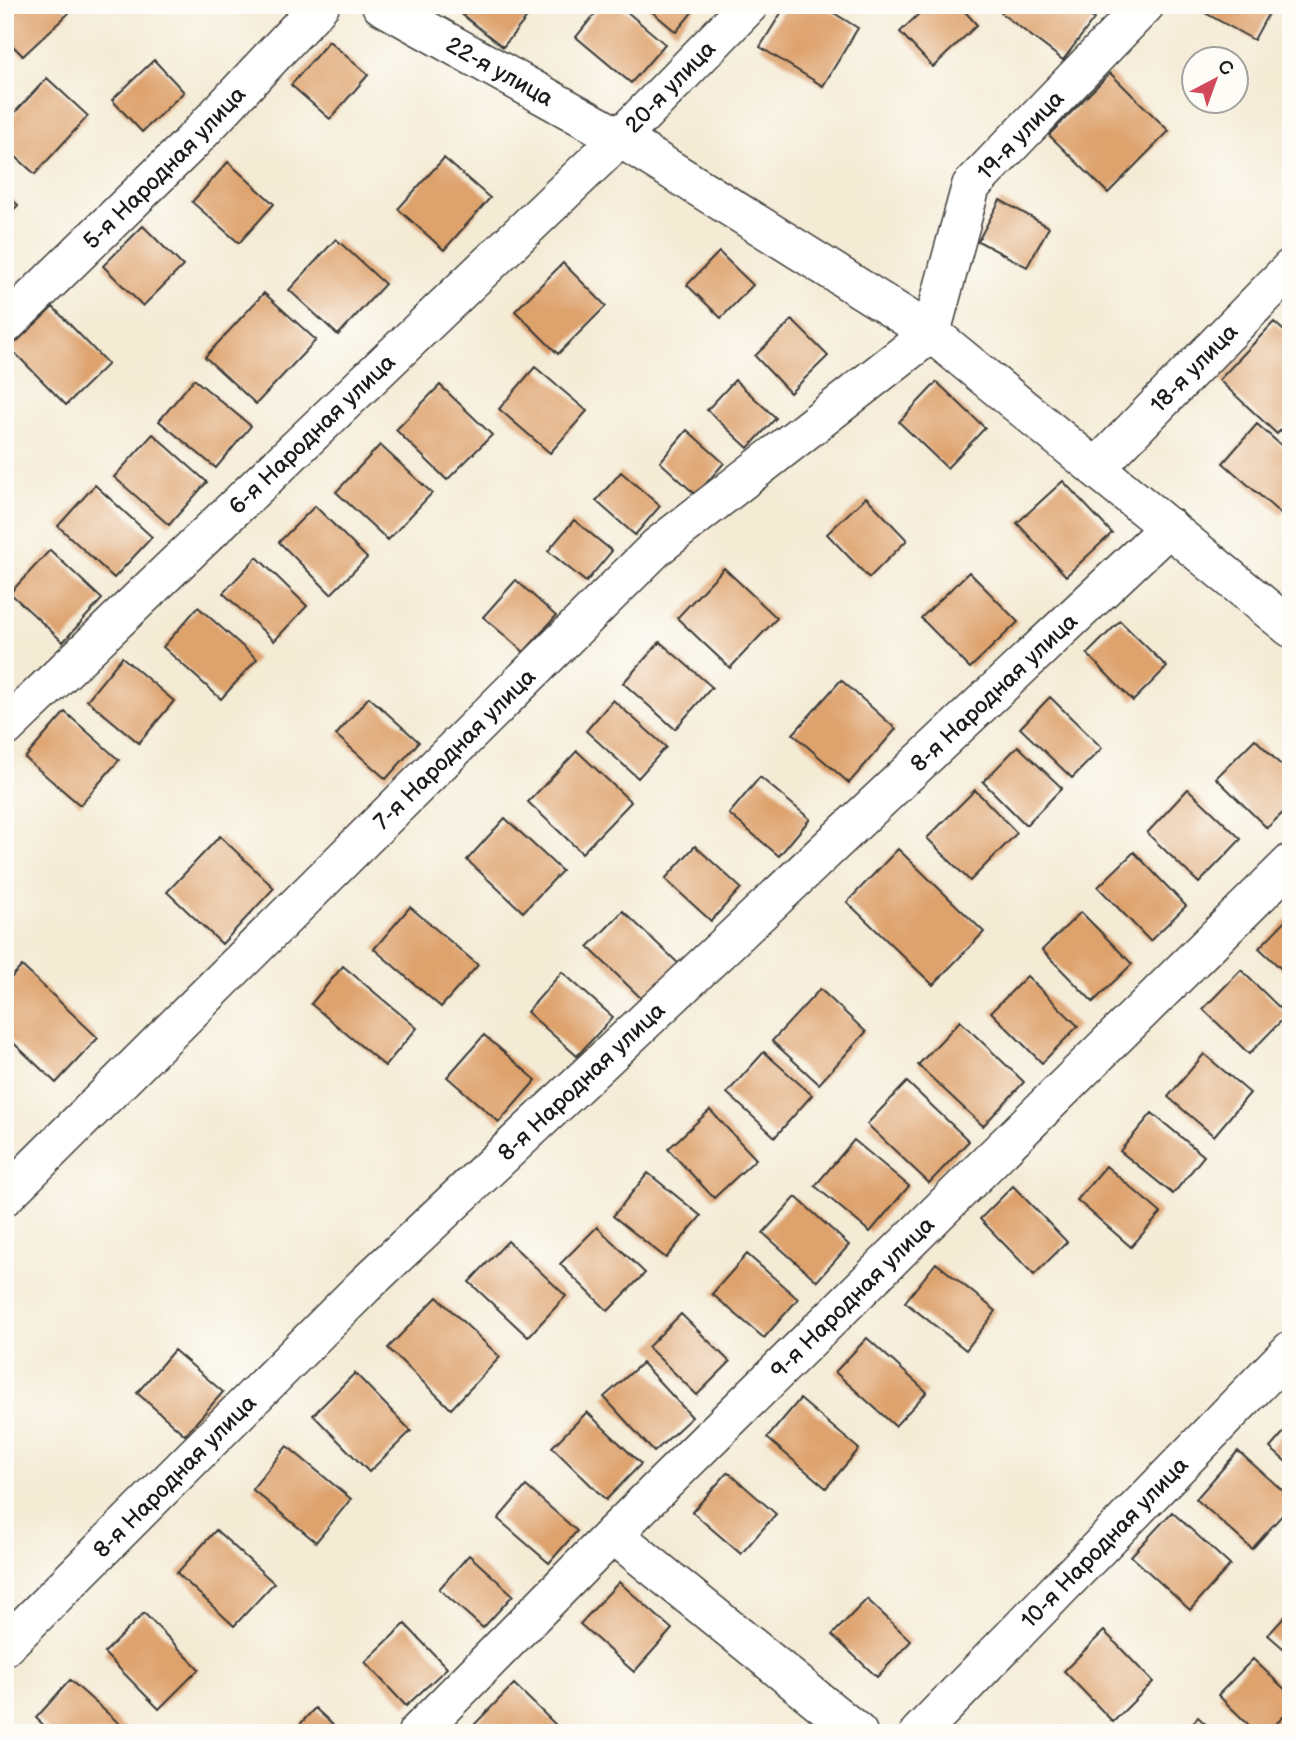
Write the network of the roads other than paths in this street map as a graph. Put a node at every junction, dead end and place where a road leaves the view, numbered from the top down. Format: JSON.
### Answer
{"nodes":[{"id":1,"x":320,"y":5,"type":"edge"},
{"id":2,"x":381,"y":5,"type":"edge"},
{"id":3,"x":748,"y":5,"type":"edge"},
{"id":4,"x":1145,"y":5,"type":"edge"},
{"id":5,"x":620,"y":138,"type":"junction"},
{"id":6,"x":1291,"y":268,"type":"edge"},
{"id":7,"x":5,"y":325,"type":"edge"},
{"id":8,"x":932,"y":333,"type":"junction"},
{"id":9,"x":1096,"y":468,"type":"junction"},
{"id":10,"x":1170,"y":527,"type":"junction"},
{"id":11,"x":1291,"y":628,"type":"edge"},
{"id":12,"x":5,"y":728,"type":"edge"},
{"id":13,"x":1291,"y":863,"type":"edge"},
{"id":14,"x":5,"y":1196,"type":"edge"},
{"id":15,"x":1291,"y":1350,"type":"edge"},
{"id":16,"x":613,"y":1534,"type":"junction"},
{"id":17,"x":5,"y":1646,"type":"edge"},
{"id":18,"x":417,"y":1733,"type":"edge"},
{"id":19,"x":858,"y":1733,"type":"edge"},
{"id":20,"x":919,"y":1733,"type":"edge"}],
"edges":[{"from":1,"to":7,"type":"street","name":"5-я Народная улица"},
{"from":2,"to":5,"type":"street","name":"22-я улица"},
{"from":3,"to":5,"type":"street","name":"20-я улица"},
{"from":4,"to":8,"type":"street","name":"19-я улица"},
{"from":5,"to":8,"type":"street","name":"22-я улица"},
{"from":5,"to":12,"type":"street","name":"6-я Народная улица"},
{"from":6,"to":9,"type":"street","name":"18-я улица"},
{"from":8,"to":9,"type":"street","name":"22-я улица"},
{"from":8,"to":14,"type":"street","name":"7-я Народная улица"},
{"from":9,"to":10,"type":"street","name":"22-я улица"},
{"from":10,"to":11,"type":"street","name":"22-я улица"},
{"from":10,"to":17,"type":"street","name":"8-я Народная улица"},
{"from":13,"to":16,"type":"street","name":"9-я Народная улица"},
{"from":15,"to":20,"type":"street","name":"10-я Народная улица"},
{"from":16,"to":18,"type":"street","name":"9-я Народная улица"},
{"from":16,"to":19,"type":"street"}]}
